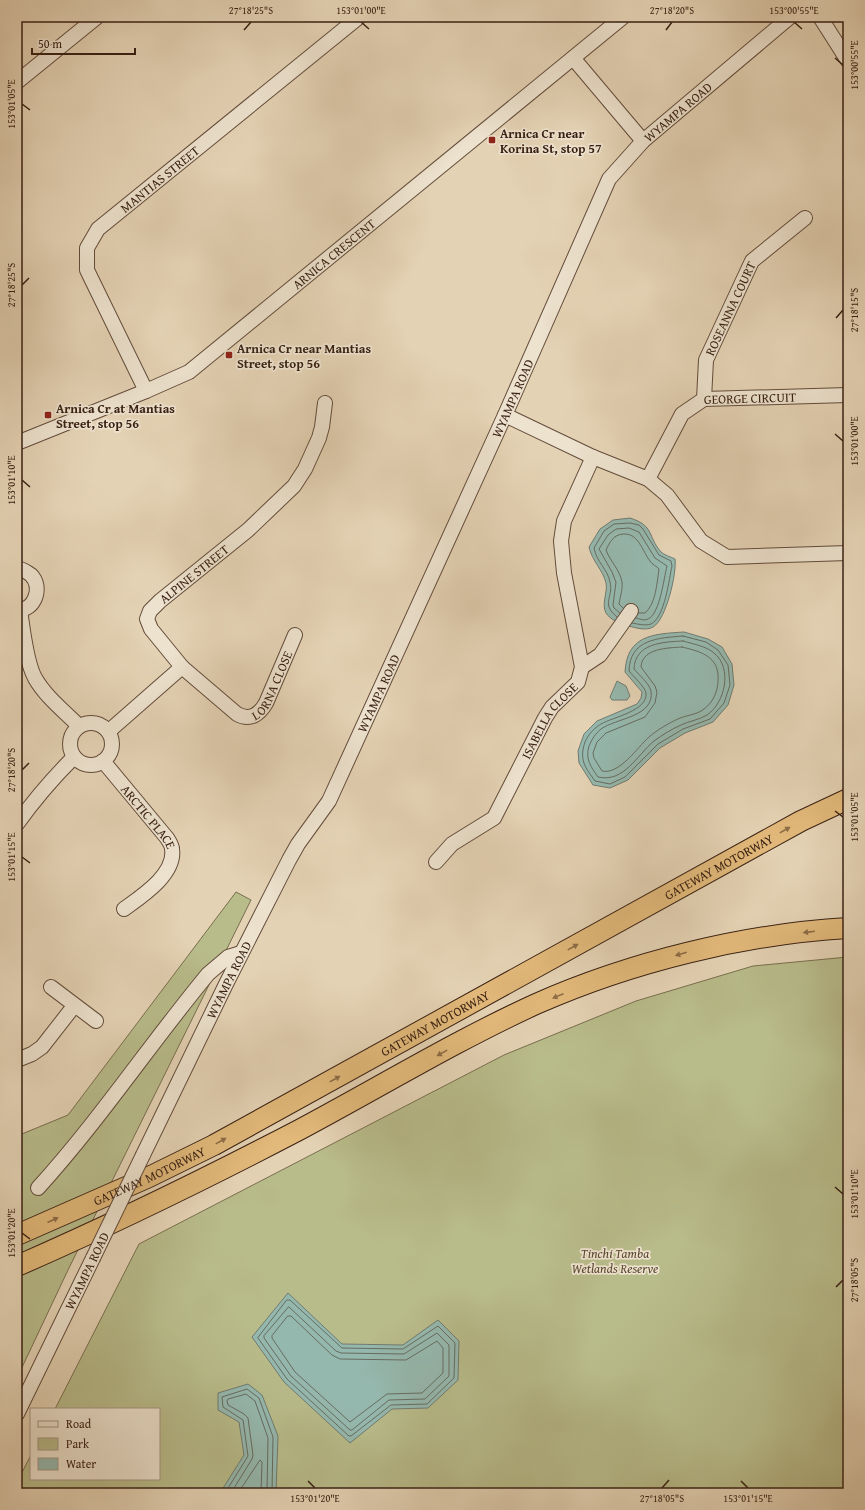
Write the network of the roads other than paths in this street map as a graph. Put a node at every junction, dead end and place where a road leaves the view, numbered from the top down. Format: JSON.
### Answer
{"nodes":[{"id":1,"x":97,"y":17,"type":"edge"},
{"id":2,"x":360,"y":17,"type":"edge"},
{"id":3,"x":623,"y":17,"type":"edge"},
{"id":4,"x":790,"y":17,"type":"edge"},
{"id":5,"x":820,"y":17,"type":"edge"},
{"id":6,"x":573,"y":58,"type":"junction"},
{"id":7,"x":848,"y":61,"type":"edge"},
{"id":8,"x":17,"y":82,"type":"edge"},
{"id":9,"x":643,"y":141,"type":"junction"},
{"id":10,"x":805,"y":218,"type":"dead end"},
{"id":11,"x":146,"y":391,"type":"junction"},
{"id":12,"x":848,"y":395,"type":"edge"},
{"id":13,"x":704,"y":400,"type":"junction"},
{"id":14,"x":325,"y":403,"type":"dead end"},
{"id":15,"x":505,"y":415,"type":"junction"},
{"id":16,"x":17,"y":443,"type":"edge"},
{"id":17,"x":593,"y":457,"type":"junction"},
{"id":18,"x":648,"y":479,"type":"junction"},
{"id":19,"x":848,"y":553,"type":"edge"},
{"id":20,"x":17,"y":562,"type":"edge"},
{"id":21,"x":17,"y":568,"type":"edge"},
{"id":22,"x":19,"y":610,"type":"edge"},
{"id":23,"x":631,"y":611,"type":"dead end"},
{"id":24,"x":295,"y":635,"type":"dead end"},
{"id":25,"x":182,"y":667,"type":"junction"},
{"id":26,"x":582,"y":667,"type":"junction"},
{"id":27,"x":79,"y":726,"type":"junction"},
{"id":28,"x":109,"y":731,"type":"junction"},
{"id":29,"x":74,"y":757,"type":"junction"},
{"id":30,"x":103,"y":761,"type":"junction"},
{"id":31,"x":848,"y":799,"type":"edge"},
{"id":32,"x":17,"y":824,"type":"edge"},
{"id":33,"x":436,"y":862,"type":"dead end"},
{"id":34,"x":124,"y":909,"type":"dead end"},
{"id":35,"x":848,"y":928,"type":"edge"},
{"id":36,"x":241,"y":953,"type":"junction"},
{"id":37,"x":51,"y":987,"type":"dead end"},
{"id":38,"x":74,"y":1006,"type":"junction"},
{"id":39,"x":96,"y":1021,"type":"dead end"},
{"id":40,"x":17,"y":1060,"type":"edge"},
{"id":41,"x":38,"y":1188,"type":"dead end"},
{"id":42,"x":17,"y":1235,"type":"edge"},
{"id":43,"x":17,"y":1266,"type":"edge"},
{"id":44,"x":17,"y":1414,"type":"edge"}],
"edges":[{"from":1,"to":8,"type":"street"},
{"from":2,"to":11,"type":"street","name":"MANTIAS STREET"},
{"from":3,"to":6,"type":"street","name":"ARNICA CRESCENT"},
{"from":4,"to":9,"type":"street","name":"WYAMPA ROAD"},
{"from":5,"to":7,"type":"street"},
{"from":6,"to":9,"type":"street"},
{"from":6,"to":11,"type":"street","name":"ARNICA CRESCENT"},
{"from":9,"to":15,"type":"street","name":"WYAMPA ROAD"},
{"from":10,"to":13,"type":"street","name":"ROSEANNA COURT"},
{"from":11,"to":16,"type":"street","name":"ARNICA CRESCENT"},
{"from":12,"to":13,"type":"street","name":"GEORGE CIRCUIT"},
{"from":13,"to":18,"type":"street","name":"GEORGE CIRCUIT"},
{"from":14,"to":25,"type":"street","name":"ALPINE STREET"},
{"from":15,"to":17,"type":"street"},
{"from":15,"to":36,"type":"street","name":"WYAMPA ROAD"},
{"from":17,"to":18,"type":"street"},
{"from":17,"to":26,"type":"street","name":"ISABELLA CLOSE"},
{"from":18,"to":19,"type":"street"},
{"from":20,"to":21,"type":"street"},
{"from":21,"to":22,"type":"street"},
{"from":22,"to":27,"type":"street"},
{"from":23,"to":26,"type":"street"},
{"from":24,"to":25,"type":"street","name":"LORNA CLOSE"},
{"from":25,"to":28,"type":"street"},
{"from":26,"to":33,"type":"street","name":"ISABELLA CLOSE"},
{"from":27,"to":28,"type":"street"},
{"from":27,"to":29,"type":"street"},
{"from":28,"to":30,"type":"street"},
{"from":29,"to":30,"type":"street"},
{"from":29,"to":32,"type":"street"},
{"from":30,"to":34,"type":"street","name":"ARCTIC PLACE"},
{"from":42,"to":31,"type":"highway","name":"GATEWAY MOTORWAY","one_way":true},
{"from":35,"to":43,"type":"highway","name":"GATEWAY MOTORWAY","one_way":true},
{"from":36,"to":41,"type":"street"},
{"from":36,"to":44,"type":"street","name":"WYAMPA ROAD","bridge":true},
{"from":37,"to":38,"type":"street"},
{"from":38,"to":39,"type":"street"},
{"from":38,"to":40,"type":"street"}]}
